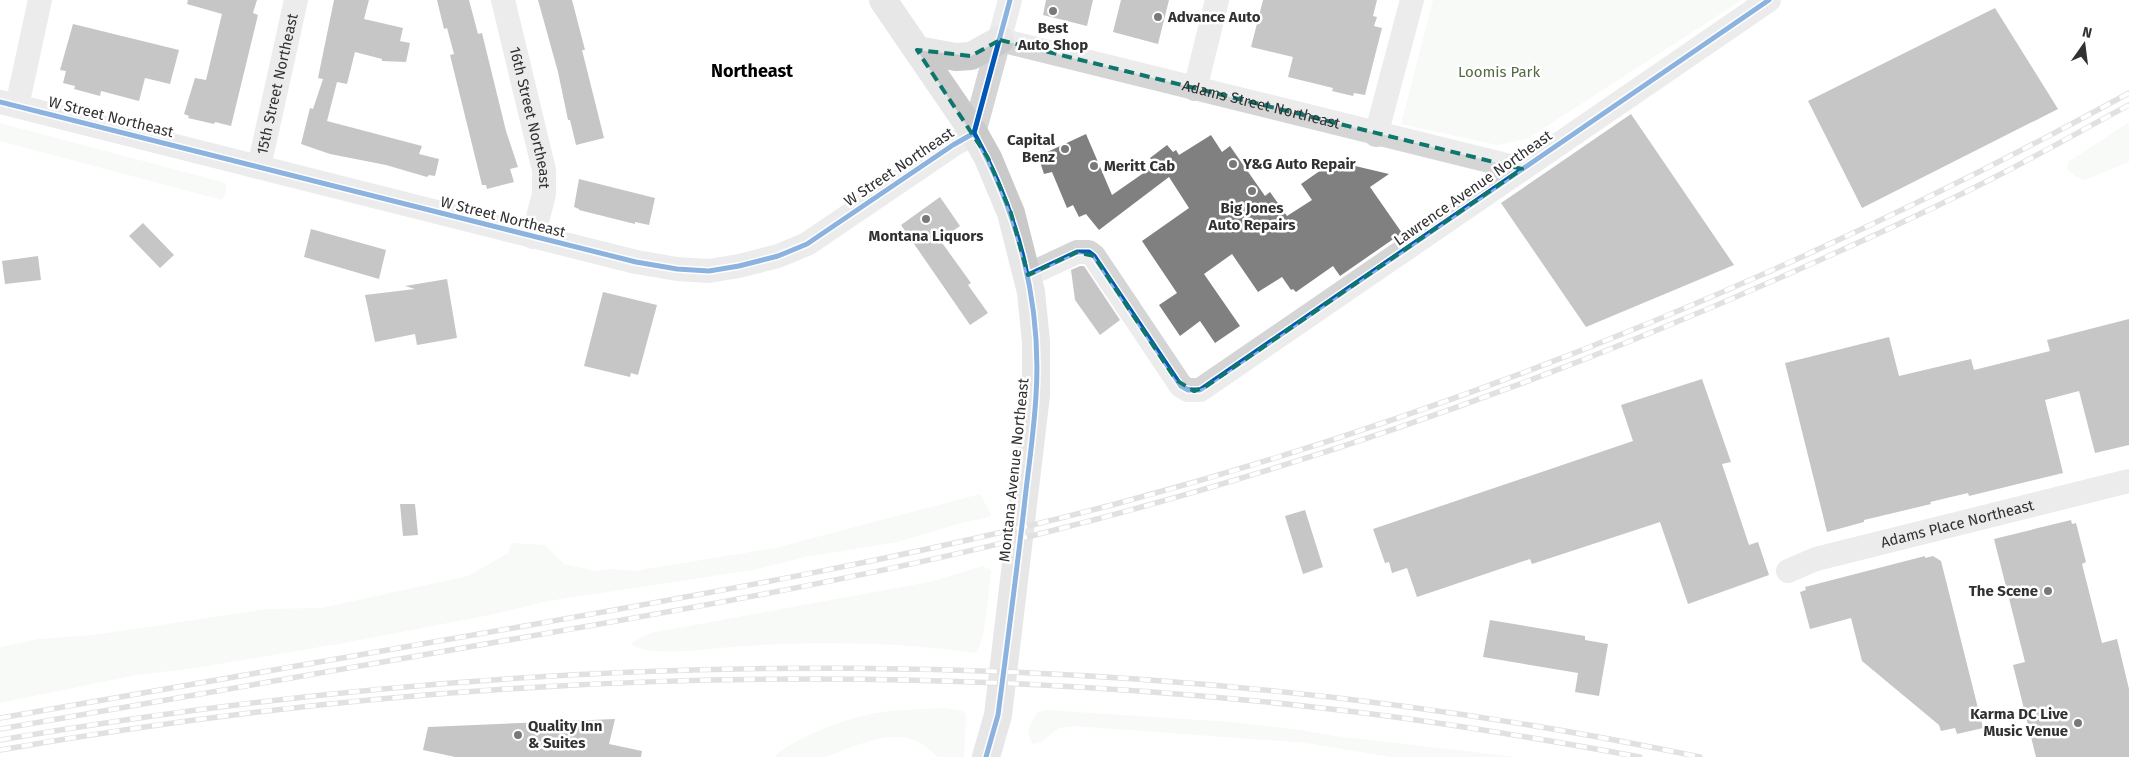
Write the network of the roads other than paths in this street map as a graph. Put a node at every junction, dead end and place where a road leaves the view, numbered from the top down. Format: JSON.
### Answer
{"nodes":[{"id":1,"x":40,"y":0,"type":"edge"},
{"id":2,"x":296,"y":0,"type":"edge"},
{"id":3,"x":503,"y":0,"type":"edge"},
{"id":4,"x":883,"y":0,"type":"edge"},
{"id":5,"x":1010,"y":0,"type":"edge"},
{"id":6,"x":1217,"y":0,"type":"edge"},
{"id":7,"x":1412,"y":0,"type":"edge"},
{"id":8,"x":1769,"y":0,"type":"edge"},
{"id":9,"x":1000,"y":40,"type":"junction"},
{"id":10,"x":917,"y":50,"type":"junction"},
{"id":11,"x":1195,"y":89,"type":"junction"},
{"id":12,"x":9,"y":104,"type":"edge"},
{"id":13,"x":974,"y":133,"type":"junction"},
{"id":14,"x":1376,"y":134,"type":"junction"},
{"id":15,"x":259,"y":167,"type":"junction"},
{"id":16,"x":1522,"y":169,"type":"junction"},
{"id":17,"x":533,"y":237,"type":"junction"},
{"id":18,"x":1028,"y":274,"type":"junction"},
{"id":19,"x":2129,"y":481,"type":"edge"},
{"id":20,"x":1788,"y":571,"type":"dead end"},
{"id":21,"x":998,"y":715,"type":"junction"},
{"id":22,"x":986,"y":757,"type":"edge"},
{"id":23,"x":1003,"y":757,"type":"edge"}],
"edges":[{"from":1,"to":12,"type":"street"},
{"from":2,"to":15,"type":"street","name":"15th Street Northeast"},
{"from":3,"to":17,"type":"street","name":"16th Street Northeast"},
{"from":4,"to":10,"type":"main road","name":"Montana Avenue Northeast"},
{"from":5,"to":9,"type":"street"},
{"from":6,"to":11,"type":"street"},
{"from":7,"to":14,"type":"street"},
{"from":8,"to":16,"type":"street","name":"Lawrence Avenue Northeast"},
{"from":9,"to":10,"type":"main road"},
{"from":9,"to":11,"type":"street","name":"Adams Street Northeast"},
{"from":9,"to":13,"type":"street"},
{"from":10,"to":13,"type":"main road","name":"Montana Avenue Northeast"},
{"from":11,"to":14,"type":"street","name":"Adams Street Northeast"},
{"from":12,"to":15,"type":"street","name":"W Street Northeast"},
{"from":13,"to":17,"type":"street","name":"W Street Northeast"},
{"from":13,"to":18,"type":"main road","name":"Montana Avenue Northeast"},
{"from":14,"to":16,"type":"street","name":"Adams Street Northeast"},
{"from":15,"to":17,"type":"street","name":"W Street Northeast"},
{"from":16,"to":18,"type":"street","name":"Lawrence Avenue Northeast"},
{"from":18,"to":21,"type":"main road","name":"Montana Avenue Northeast"},
{"from":19,"to":20,"type":"street","name":"Adams Place Northeast"},
{"from":21,"to":22,"type":"main road","name":"Montana Avenue Northeast"},
{"from":21,"to":23,"type":"main road","name":"Montana Avenue Northeast"}]}
